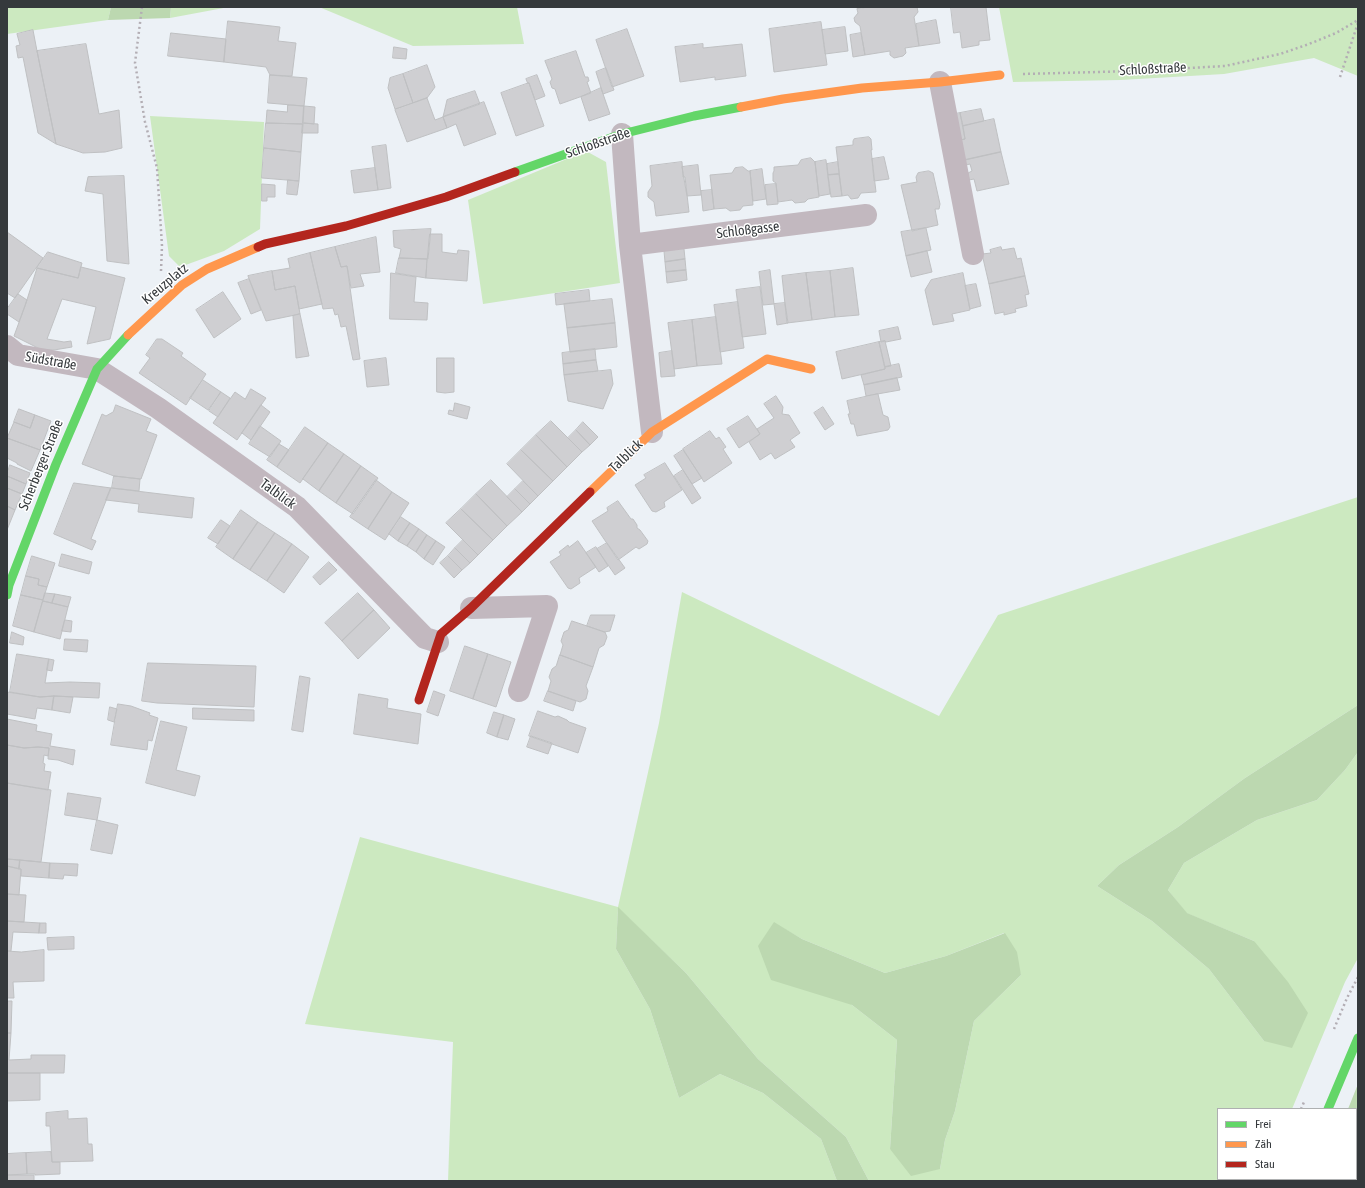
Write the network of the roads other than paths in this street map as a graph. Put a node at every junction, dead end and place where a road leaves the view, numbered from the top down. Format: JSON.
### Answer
{"nodes":[{"id":1,"x":1000,"y":75,"type":"road end"},
{"id":2,"x":940,"y":82,"type":"junction"},
{"id":3,"x":622,"y":134,"type":"junction"},
{"id":4,"x":866,"y":215,"type":"dead end"},
{"id":5,"x":266,"y":244,"type":"joint"},
{"id":6,"x":630,"y":245,"type":"junction"},
{"id":7,"x":973,"y":254,"type":"dead end"},
{"id":8,"x":7,"y":346,"type":"edge"},
{"id":9,"x":97,"y":369,"type":"junction"},
{"id":10,"x":811,"y":369,"type":"dead end"},
{"id":11,"x":652,"y":432,"type":"junction"},
{"id":12,"x":7,"y":595,"type":"edge"},
{"id":13,"x":471,"y":608,"type":"junction"},
{"id":14,"x":438,"y":642,"type":"junction"},
{"id":15,"x":519,"y":692,"type":"dead end"},
{"id":16,"x":419,"y":700,"type":"dead end"},
{"id":17,"x":1358,"y":1038,"type":"edge"},
{"id":18,"x":1328,"y":1108,"type":"edge"}],
"edges":[{"from":1,"to":2,"type":"street","name":"Schloßstraße"},
{"from":2,"to":3,"type":"street","name":"Schloßstraße"},
{"from":2,"to":7,"type":"street"},
{"from":3,"to":5,"type":"street","name":"Schloßstraße"},
{"from":3,"to":6,"type":"street"},
{"from":4,"to":6,"type":"street","name":"Schloßgasse"},
{"from":5,"to":9,"type":"street","name":"Kreuzplatz"},
{"from":6,"to":11,"type":"street"},
{"from":8,"to":9,"type":"street","name":"Südstraße"},
{"from":9,"to":12,"type":"street","name":"Scherberger Straße"},
{"from":9,"to":14,"type":"street","name":"Talblick"},
{"from":10,"to":11,"type":"street","name":"Talblick"},
{"from":11,"to":13,"type":"street","name":"Talblick"},
{"from":13,"to":14,"type":"street","name":"Talblick"},
{"from":13,"to":15,"type":"street"},
{"from":14,"to":16,"type":"street","name":"Talblick"},
{"from":17,"to":18,"type":"street"}]}
